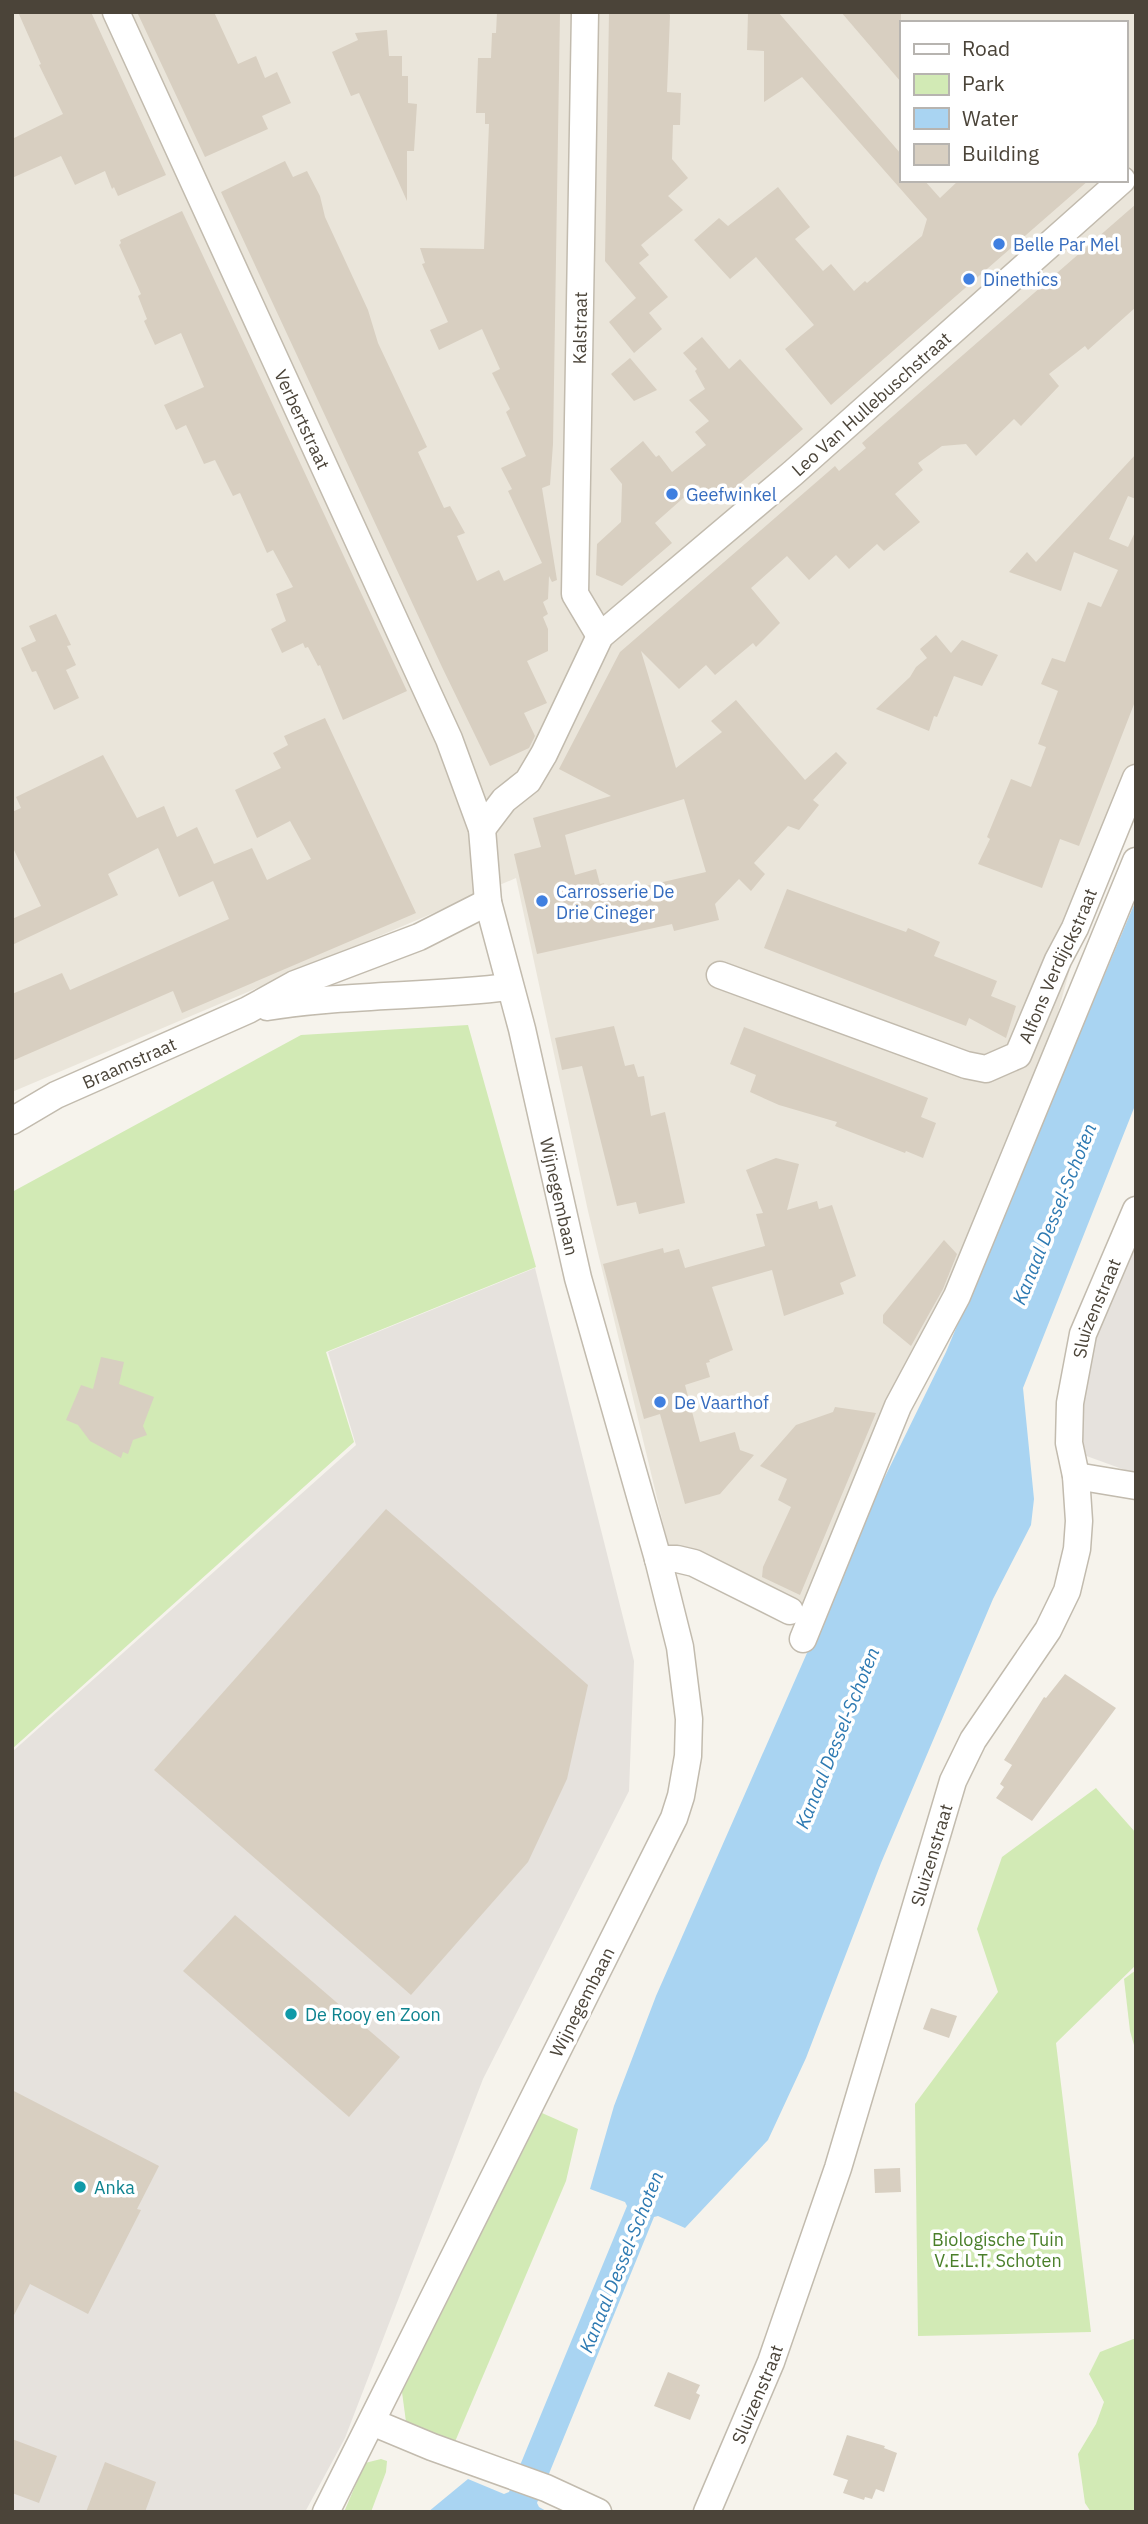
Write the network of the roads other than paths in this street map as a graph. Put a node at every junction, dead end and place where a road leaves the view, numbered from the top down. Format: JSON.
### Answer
{"nodes":[{"id":1,"x":116,"y":12,"type":"edge"},
{"id":2,"x":585,"y":12,"type":"edge"},
{"id":3,"x":1121,"y":182,"type":"edge"},
{"id":4,"x":600,"y":636,"type":"junction"},
{"id":5,"x":1136,"y":778,"type":"edge"},
{"id":6,"x":482,"y":829,"type":"junction"},
{"id":7,"x":1136,"y":860,"type":"edge"},
{"id":8,"x":488,"y":902,"type":"junction"},
{"id":9,"x":343,"y":965,"type":"junction"},
{"id":10,"x":720,"y":975,"type":"dead end"},
{"id":11,"x":509,"y":987,"type":"junction"},
{"id":12,"x":351,"y":998,"type":"junction"},
{"id":13,"x":248,"y":1010,"type":"junction"},
{"id":14,"x":12,"y":1121,"type":"edge"},
{"id":15,"x":1136,"y":1210,"type":"edge"},
{"id":16,"x":1076,"y":1476,"type":"junction"},
{"id":17,"x":1136,"y":1486,"type":"edge"},
{"id":18,"x":658,"y":1559,"type":"junction"},
{"id":19,"x":790,"y":1611,"type":"dead end"},
{"id":20,"x":803,"y":1639,"type":"dead end"},
{"id":21,"x":372,"y":2422,"type":"junction"},
{"id":22,"x":326,"y":2512,"type":"edge"},
{"id":23,"x":598,"y":2512,"type":"edge"},
{"id":24,"x":707,"y":2512,"type":"edge"}],
"edges":[{"from":1,"to":6,"type":"street","name":"Verbertstraat"},
{"from":2,"to":4,"type":"street","name":"Kalstraat"},
{"from":3,"to":4,"type":"street","name":"Leo Van Hullebuschstraat"},
{"from":4,"to":6,"type":"street","name":"Leo Van Hullebuschstraat"},
{"from":5,"to":10,"type":"street","name":"Alfons Verdijckstraat"},
{"from":6,"to":8,"type":"street","name":"Wijnegembaan"},
{"from":7,"to":20,"type":"street"},
{"from":8,"to":9,"type":"street","name":"Braamstraat"},
{"from":8,"to":11,"type":"street","name":"Wijnegembaan"},
{"from":9,"to":12,"type":"street"},
{"from":9,"to":13,"type":"street","name":"Braamstraat"},
{"from":11,"to":12,"type":"street","name":"Braamstraat"},
{"from":11,"to":18,"type":"street","name":"Wijnegembaan"},
{"from":12,"to":13,"type":"street","name":"Braamstraat"},
{"from":13,"to":14,"type":"street","name":"Braamstraat"},
{"from":15,"to":16,"type":"street","name":"Sluizenstraat"},
{"from":16,"to":17,"type":"street"},
{"from":16,"to":24,"type":"street","name":"Sluizenstraat"},
{"from":18,"to":19,"type":"street"},
{"from":18,"to":21,"type":"street","name":"Wijnegembaan"},
{"from":21,"to":22,"type":"street","name":"Wijnegembaan"},
{"from":21,"to":23,"type":"street"}]}
